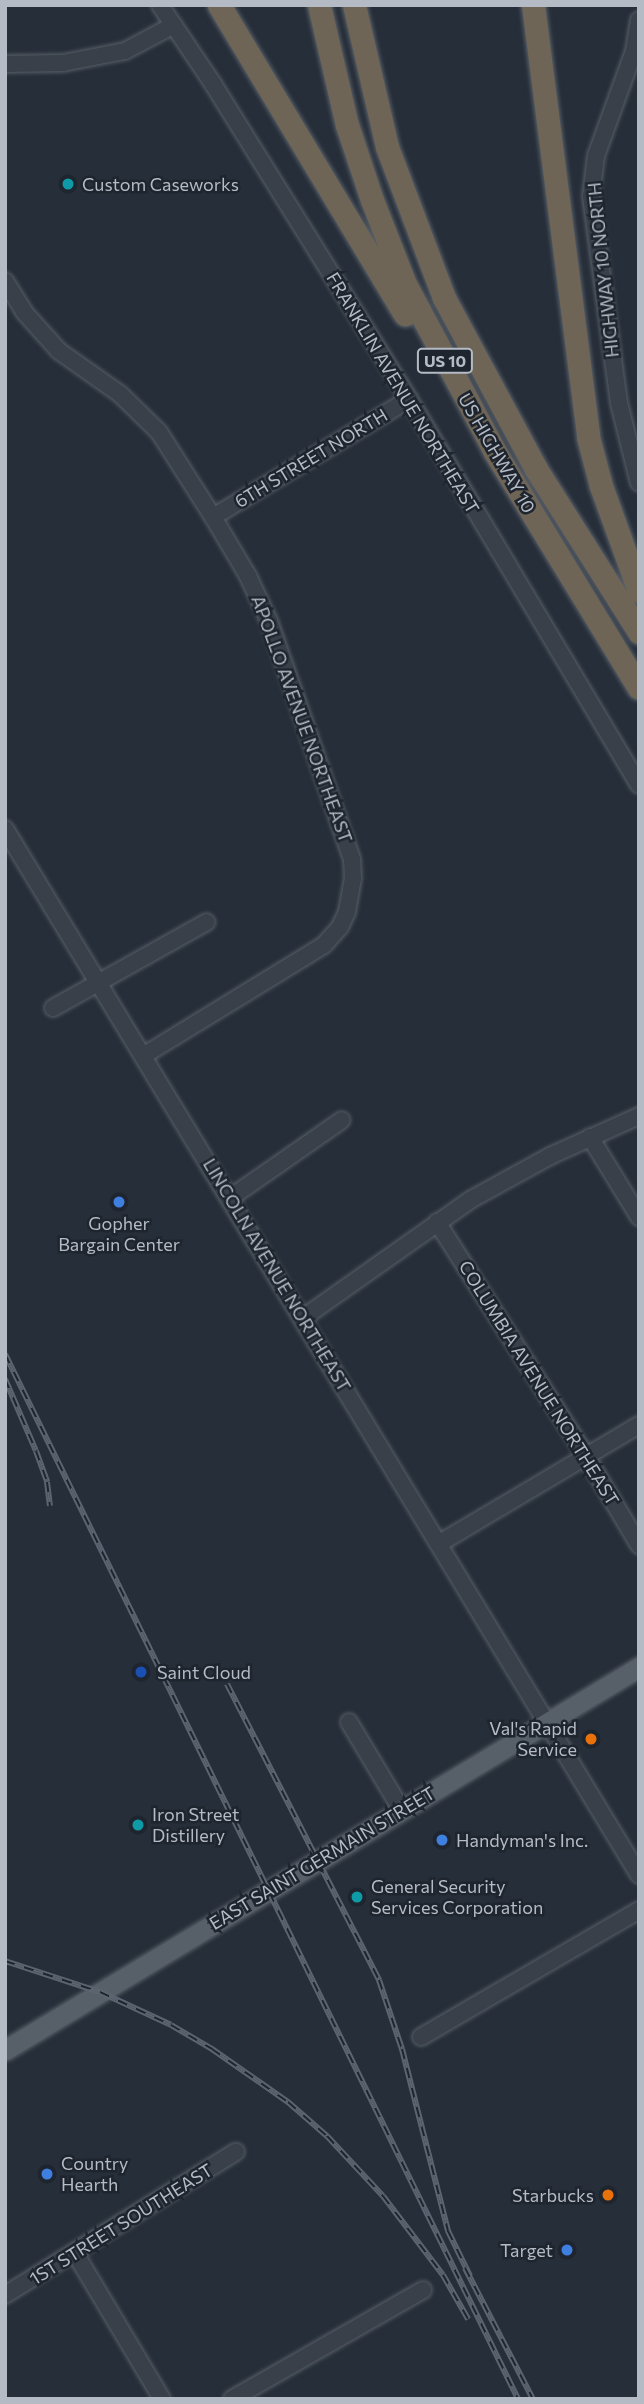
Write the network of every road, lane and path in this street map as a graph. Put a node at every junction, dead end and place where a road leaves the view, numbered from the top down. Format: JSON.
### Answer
{"nodes":[{"id":1,"x":160,"y":5,"type":"edge"},
{"id":2,"x":219,"y":5,"type":"edge"},
{"id":3,"x":319,"y":5,"type":"edge"},
{"id":4,"x":354,"y":5,"type":"edge"},
{"id":5,"x":533,"y":5,"type":"edge"},
{"id":6,"x":637,"y":5,"type":"edge"},
{"id":7,"x":639,"y":19,"type":"edge"},
{"id":8,"x":174,"y":25,"type":"junction"},
{"id":9,"x":5,"y":64,"type":"edge"},
{"id":10,"x":5,"y":281,"type":"edge"},
{"id":11,"x":409,"y":399,"type":"junction"},
{"id":12,"x":495,"y":452,"type":"junction"},
{"id":13,"x":639,"y":483,"type":"edge"},
{"id":14,"x":214,"y":517,"type":"junction"},
{"id":15,"x":639,"y":591,"type":"edge"},
{"id":16,"x":639,"y":632,"type":"edge"},
{"id":17,"x":639,"y":688,"type":"edge"},
{"id":18,"x":639,"y":785,"type":"edge"},
{"id":19,"x":5,"y":829,"type":"edge"},
{"id":20,"x":207,"y":922,"type":"dead end"},
{"id":21,"x":98,"y":982,"type":"junction"},
{"id":22,"x":53,"y":1008,"type":"dead end"},
{"id":23,"x":142,"y":1056,"type":"junction"},
{"id":24,"x":639,"y":1116,"type":"edge"},
{"id":25,"x":342,"y":1120,"type":"dead end"},
{"id":26,"x":590,"y":1137,"type":"junction"},
{"id":27,"x":229,"y":1198,"type":"junction"},
{"id":28,"x":639,"y":1217,"type":"edge"},
{"id":29,"x":437,"y":1222,"type":"junction"},
{"id":30,"x":303,"y":1318,"type":"junction"},
{"id":31,"x":639,"y":1424,"type":"edge"},
{"id":32,"x":586,"y":1456,"type":"junction"},
{"id":33,"x":440,"y":1543,"type":"junction"},
{"id":34,"x":639,"y":1545,"type":"edge"},
{"id":35,"x":639,"y":1667,"type":"edge"},
{"id":36,"x":349,"y":1722,"type":"dead end"},
{"id":37,"x":548,"y":1722,"type":"junction"},
{"id":38,"x":401,"y":1810,"type":"junction"},
{"id":39,"x":639,"y":1875,"type":"edge"},
{"id":40,"x":639,"y":1910,"type":"edge"},
{"id":41,"x":421,"y":2037,"type":"dead end"},
{"id":42,"x":5,"y":2050,"type":"edge"},
{"id":43,"x":236,"y":2152,"type":"dead end"},
{"id":44,"x":75,"y":2253,"type":"junction"},
{"id":45,"x":423,"y":2290,"type":"dead end"},
{"id":46,"x":5,"y":2295,"type":"edge"},
{"id":47,"x":162,"y":2399,"type":"edge"},
{"id":48,"x":232,"y":2399,"type":"edge"}],
"edges":[{"from":1,"to":8,"type":"street","name":"FRANKLIN AVENUE NORTHEAST"},
{"from":2,"to":12,"type":"highway"},
{"from":3,"to":12,"type":"highway","name":"US HIGHWAY 10","number":"US 10"},
{"from":4,"to":16,"type":"highway","number":"US 10"},
{"from":5,"to":15,"type":"highway"},
{"from":6,"to":7,"type":"street","name":"HIGHWAY 10 NORTH"},
{"from":7,"to":13,"type":"street","name":"HIGHWAY 10 NORTH"},
{"from":8,"to":9,"type":"street"},
{"from":8,"to":11,"type":"street","name":"FRANKLIN AVENUE NORTHEAST"},
{"from":10,"to":14,"type":"street","name":"APOLLO AVENUE NORTHEAST"},
{"from":11,"to":14,"type":"street","name":"6TH STREET NORTH"},
{"from":11,"to":18,"type":"street","name":"FRANKLIN AVENUE NORTHEAST"},
{"from":12,"to":17,"type":"highway","name":"US HIGHWAY 10","number":"US 10"},
{"from":14,"to":23,"type":"street","name":"APOLLO AVENUE NORTHEAST"},
{"from":19,"to":21,"type":"street","name":"LINCOLN AVENUE NORTHEAST"},
{"from":20,"to":21,"type":"street"},
{"from":21,"to":22,"type":"street"},
{"from":21,"to":23,"type":"street","name":"LINCOLN AVENUE NORTHEAST"},
{"from":23,"to":27,"type":"street","name":"LINCOLN AVENUE NORTHEAST"},
{"from":24,"to":26,"type":"street"},
{"from":25,"to":27,"type":"street"},
{"from":26,"to":28,"type":"street"},
{"from":26,"to":29,"type":"street"},
{"from":27,"to":30,"type":"street","name":"LINCOLN AVENUE NORTHEAST"},
{"from":29,"to":30,"type":"street"},
{"from":29,"to":32,"type":"street","name":"COLUMBIA AVENUE NORTHEAST"},
{"from":30,"to":33,"type":"street","name":"LINCOLN AVENUE NORTHEAST"},
{"from":31,"to":32,"type":"street"},
{"from":32,"to":33,"type":"street"},
{"from":32,"to":34,"type":"street","name":"COLUMBIA AVENUE NORTHEAST"},
{"from":33,"to":37,"type":"street","name":"LINCOLN AVENUE NORTHEAST"},
{"from":35,"to":37,"type":"main road","name":"EAST SAINT GERMAIN STREET"},
{"from":36,"to":38,"type":"street"},
{"from":37,"to":38,"type":"main road","name":"EAST SAINT GERMAIN STREET"},
{"from":37,"to":39,"type":"street","name":"LINCOLN AVENUE NORTHEAST"},
{"from":38,"to":42,"type":"main road","name":"EAST SAINT GERMAIN STREET"},
{"from":40,"to":41,"type":"street"},
{"from":43,"to":44,"type":"street","name":"1ST STREET SOUTHEAST"},
{"from":44,"to":46,"type":"street","name":"1ST STREET SOUTHEAST"},
{"from":44,"to":47,"type":"street"},
{"from":45,"to":48,"type":"street"}]}
